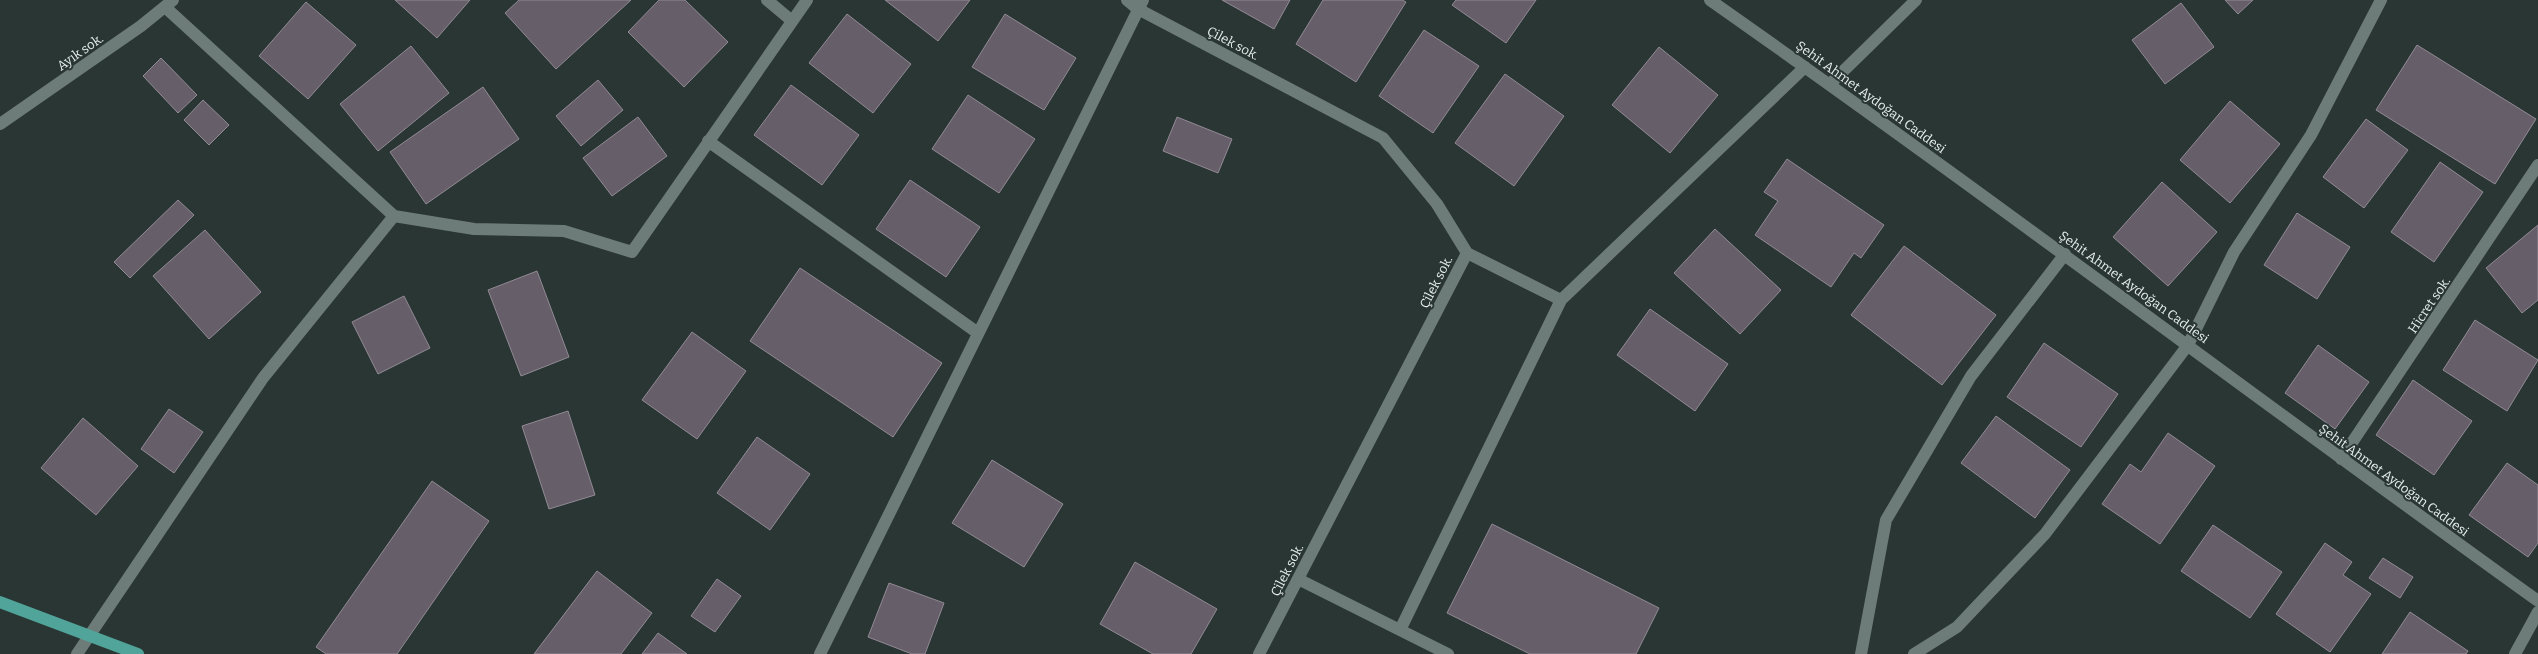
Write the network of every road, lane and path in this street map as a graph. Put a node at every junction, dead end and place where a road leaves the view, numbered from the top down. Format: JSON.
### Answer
{"nodes":[{"id":1,"x":767,"y":0,"type":"edge"},
{"id":2,"x":807,"y":0,"type":"edge"},
{"id":3,"x":1127,"y":0,"type":"edge"},
{"id":4,"x":1710,"y":0,"type":"edge"},
{"id":5,"x":1916,"y":0,"type":"edge"},
{"id":6,"x":2381,"y":0,"type":"edge"},
{"id":7,"x":169,"y":4,"type":"edge"},
{"id":8,"x":1141,"y":5,"type":"edge"},
{"id":9,"x":792,"y":21,"type":"junction"},
{"id":10,"x":1805,"y":67,"type":"junction"},
{"id":11,"x":1830,"y":84,"type":"junction"},
{"id":12,"x":0,"y":124,"type":"edge"},
{"id":13,"x":708,"y":142,"type":"junction"},
{"id":14,"x":2538,"y":165,"type":"edge"},
{"id":15,"x":394,"y":216,"type":"junction"},
{"id":16,"x":1467,"y":253,"type":"junction"},
{"id":17,"x":2065,"y":254,"type":"junction"},
{"id":18,"x":1561,"y":300,"type":"junction"},
{"id":19,"x":978,"y":333,"type":"junction"},
{"id":20,"x":2188,"y":345,"type":"junction"},
{"id":21,"x":2341,"y":459,"type":"junction"},
{"id":22,"x":1298,"y":579,"type":"junction"},
{"id":23,"x":2538,"y":601,"type":"edge"},
{"id":24,"x":0,"y":602,"type":"edge"},
{"id":25,"x":2538,"y":612,"type":"edge"},
{"id":26,"x":1400,"y":630,"type":"junction"},
{"id":27,"x":91,"y":635,"type":"junction"},
{"id":28,"x":77,"y":654,"type":"edge"},
{"id":29,"x":138,"y":654,"type":"edge"},
{"id":30,"x":820,"y":654,"type":"edge"},
{"id":31,"x":1259,"y":654,"type":"edge"},
{"id":32,"x":1448,"y":654,"type":"edge"},
{"id":33,"x":1861,"y":654,"type":"edge"},
{"id":34,"x":1914,"y":654,"type":"edge"},
{"id":35,"x":2514,"y":654,"type":"edge"}],
"edges":[{"from":1,"to":9,"type":"street"},
{"from":2,"to":9,"type":"street"},
{"from":3,"to":8,"type":"street","name":"Çilek sok."},
{"from":4,"to":10,"type":"street","name":"Şehit Ahmet Aydoğan Caddesi"},
{"from":5,"to":11,"type":"street"},
{"from":6,"to":20,"type":"street"},
{"from":7,"to":12,"type":"street","name":"Ayık sok."},
{"from":7,"to":15,"type":"street"},
{"from":8,"to":16,"type":"street","name":"Çilek sok."},
{"from":8,"to":19,"type":"street"},
{"from":9,"to":13,"type":"street"},
{"from":10,"to":11,"type":"street","name":"Şehit Ahmet Aydoğan Caddesi"},
{"from":10,"to":18,"type":"street"},
{"from":11,"to":17,"type":"street","name":"Şehit Ahmet Aydoğan Caddesi"},
{"from":13,"to":15,"type":"street"},
{"from":13,"to":19,"type":"street"},
{"from":14,"to":21,"type":"street","name":"Hicret sok."},
{"from":15,"to":27,"type":"street"},
{"from":16,"to":18,"type":"street"},
{"from":16,"to":22,"type":"street","name":"Çilek sok."},
{"from":17,"to":20,"type":"street","name":"Şehit Ahmet Aydoğan Caddesi"},
{"from":17,"to":33,"type":"street"},
{"from":18,"to":26,"type":"street"},
{"from":19,"to":30,"type":"street"},
{"from":20,"to":21,"type":"street","name":"Şehit Ahmet Aydoğan Caddesi"},
{"from":20,"to":34,"type":"street"},
{"from":21,"to":23,"type":"street","name":"Şehit Ahmet Aydoğan Caddesi"},
{"from":22,"to":26,"type":"street"},
{"from":22,"to":31,"type":"street","name":"Çilek sok."},
{"from":24,"to":27,"type":"main road"},
{"from":25,"to":35,"type":"street"},
{"from":26,"to":32,"type":"street"},
{"from":27,"to":28,"type":"street"},
{"from":27,"to":29,"type":"main road"}]}
